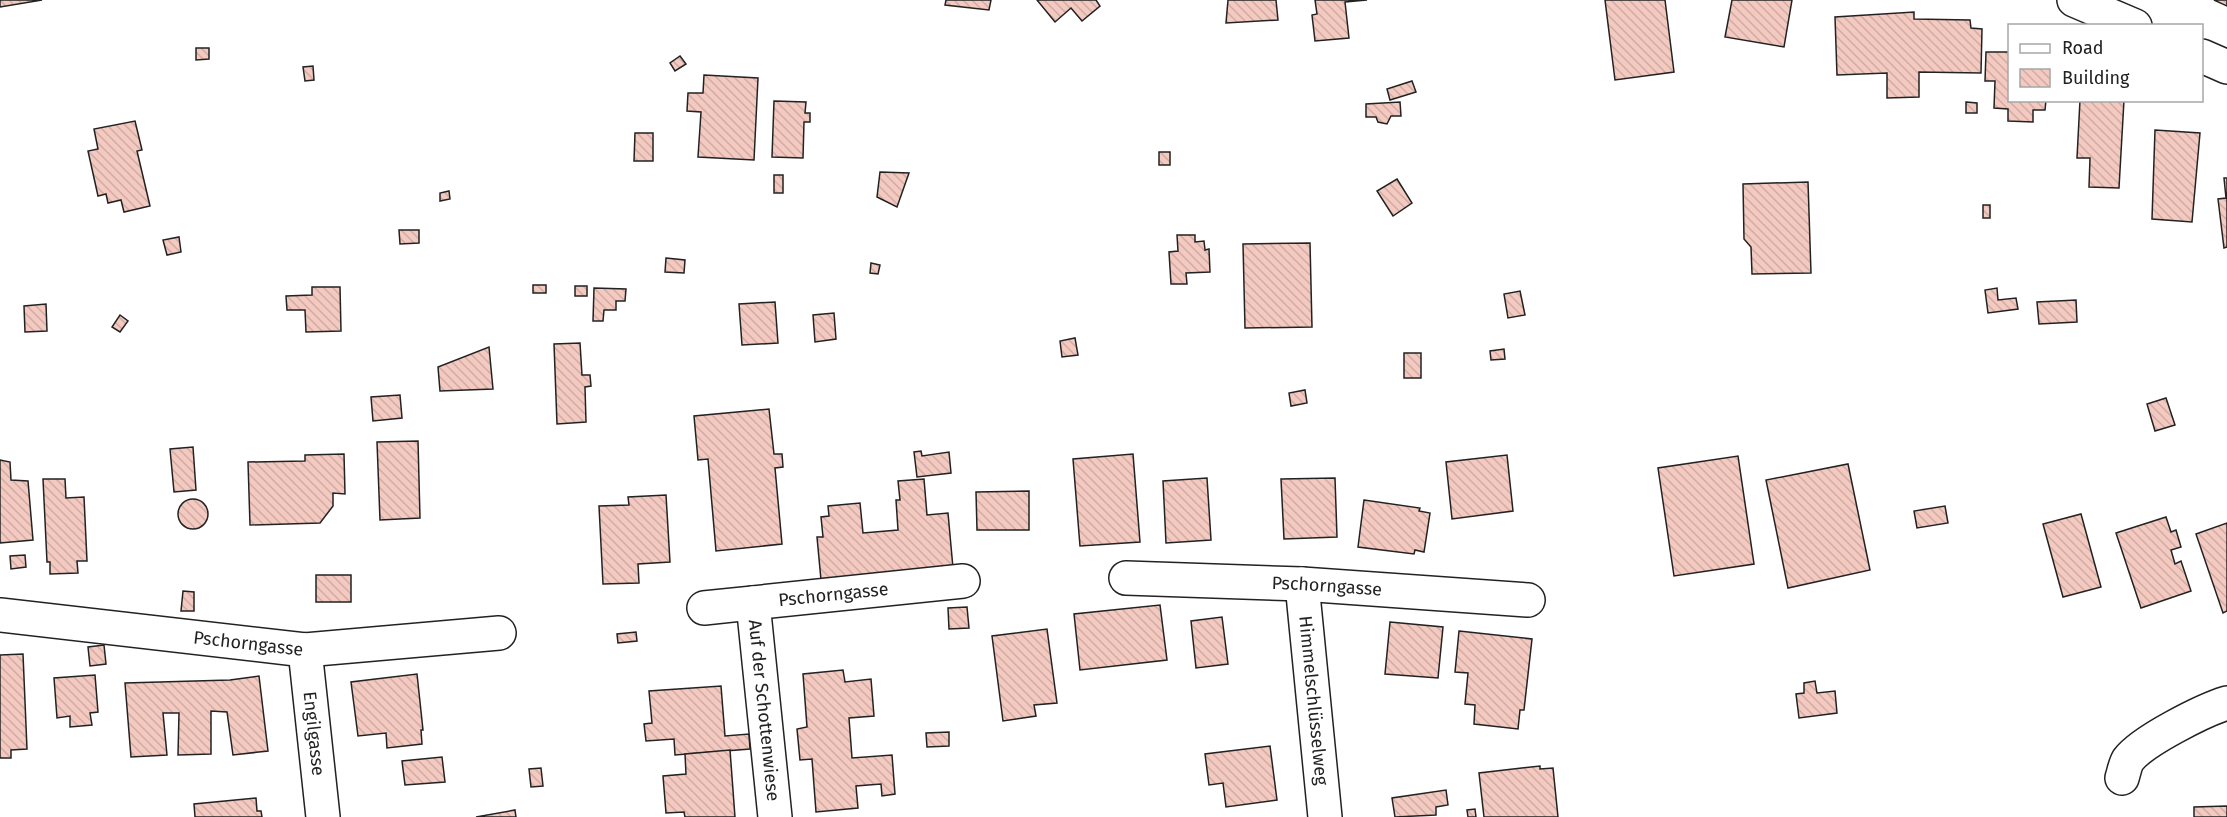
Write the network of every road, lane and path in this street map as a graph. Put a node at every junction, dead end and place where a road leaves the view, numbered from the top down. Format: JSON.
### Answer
{"nodes":[{"id":1,"x":2074,"y":0,"type":"edge"},
{"id":2,"x":2130,"y":24,"type":"edge"},
{"id":3,"x":2203,"y":56,"type":"edge"},
{"id":4,"x":2227,"y":67,"type":"edge"},
{"id":5,"x":1126,"y":578,"type":"dead end"},
{"id":6,"x":963,"y":581,"type":"dead end"},
{"id":7,"x":1302,"y":584,"type":"junction"},
{"id":8,"x":1528,"y":600,"type":"dead end"},
{"id":9,"x":753,"y":603,"type":"junction"},
{"id":10,"x":704,"y":608,"type":"dead end"},
{"id":11,"x":0,"y":615,"type":"edge"},
{"id":12,"x":499,"y":633,"type":"dead end"},
{"id":13,"x":305,"y":650,"type":"junction"},
{"id":14,"x":2227,"y":703,"type":"edge"},
{"id":15,"x":2122,"y":778,"type":"dead end"},
{"id":16,"x":323,"y":817,"type":"edge"},
{"id":17,"x":775,"y":817,"type":"edge"},
{"id":18,"x":1326,"y":817,"type":"edge"}],
"edges":[{"from":1,"to":2,"type":"street"},
{"from":3,"to":4,"type":"street"},
{"from":5,"to":7,"type":"street","name":"Pschorngasse"},
{"from":6,"to":9,"type":"street","name":"Pschorngasse"},
{"from":7,"to":8,"type":"street","name":"Pschorngasse"},
{"from":7,"to":18,"type":"street","name":"Himmelschlüsselweg"},
{"from":9,"to":10,"type":"street","name":"Pschorngasse"},
{"from":9,"to":17,"type":"street","name":"Auf der Schottenwiese"},
{"from":11,"to":13,"type":"street","name":"Pschorngasse"},
{"from":12,"to":13,"type":"street","name":"Pschorngasse"},
{"from":13,"to":16,"type":"street","name":"Engilgasse"},
{"from":14,"to":15,"type":"street"}]}
